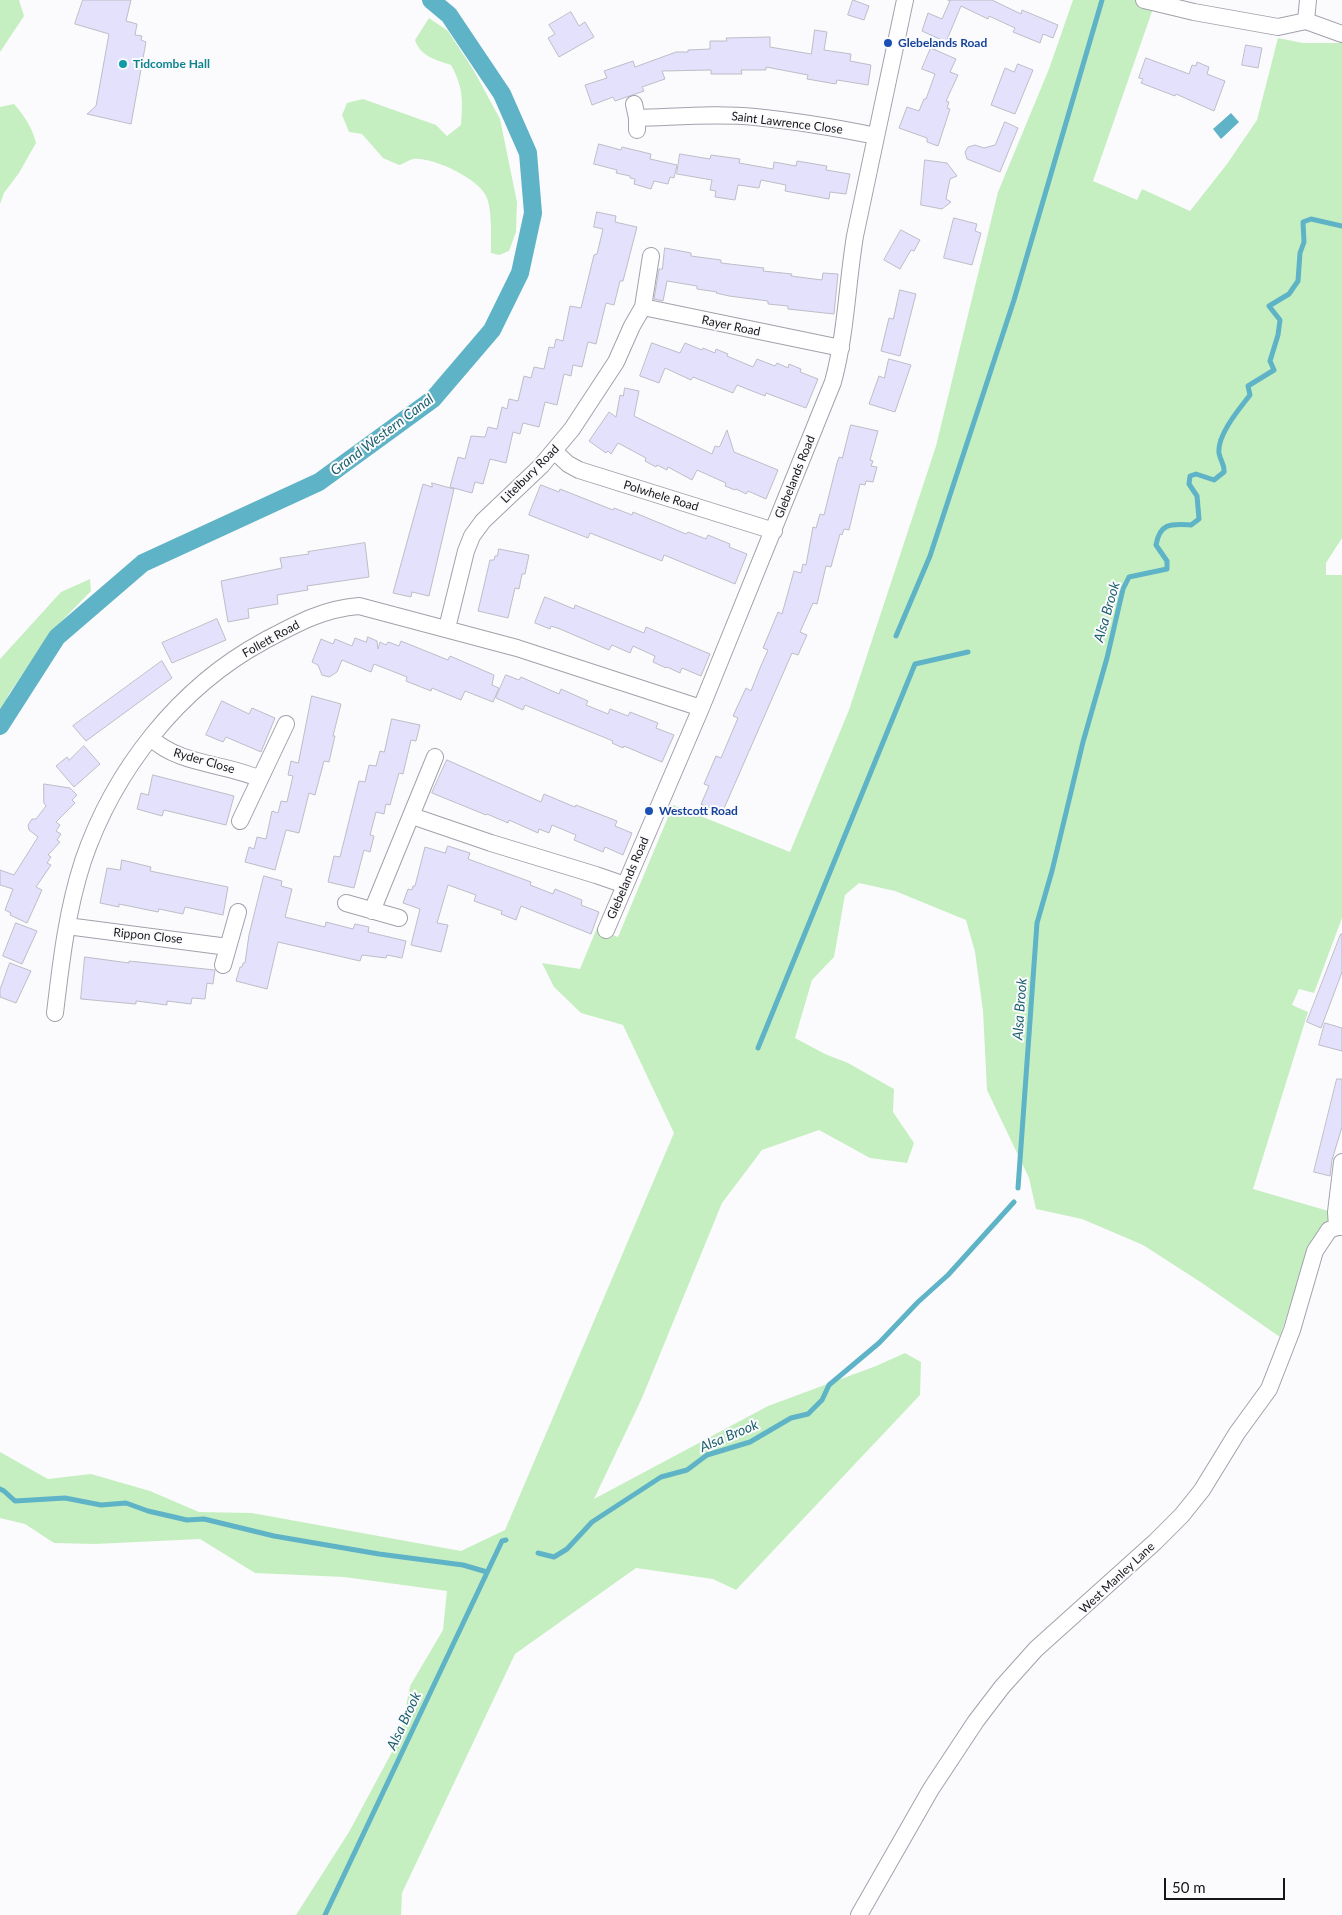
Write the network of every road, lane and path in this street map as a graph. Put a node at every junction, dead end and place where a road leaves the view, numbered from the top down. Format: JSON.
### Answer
{"nodes":[{"id":1,"x":905,"y":0,"type":"edge"},
{"id":2,"x":1144,"y":0,"type":"edge"},
{"id":3,"x":1308,"y":0,"type":"edge"},
{"id":4,"x":1306,"y":21,"type":"junction"},
{"id":5,"x":1342,"y":34,"type":"edge"},
{"id":6,"x":636,"y":117,"type":"dead end"},
{"id":7,"x":876,"y":136,"type":"junction"},
{"id":8,"x":651,"y":256,"type":"dead end"},
{"id":9,"x":643,"y":307,"type":"junction"},
{"id":10,"x":841,"y":348,"type":"junction"},
{"id":11,"x":554,"y":452,"type":"junction"},
{"id":12,"x":774,"y":531,"type":"junction"},
{"id":13,"x":447,"y":628,"type":"junction"},
{"id":14,"x":701,"y":708,"type":"junction"},
{"id":15,"x":286,"y":724,"type":"dead end"},
{"id":16,"x":151,"y":738,"type":"junction"},
{"id":17,"x":435,"y":757,"type":"dead end"},
{"id":18,"x":260,"y":779,"type":"junction"},
{"id":19,"x":412,"y":816,"type":"junction"},
{"id":20,"x":240,"y":821,"type":"dead end"},
{"id":21,"x":625,"y":886,"type":"junction"},
{"id":22,"x":346,"y":903,"type":"dead end"},
{"id":23,"x":372,"y":911,"type":"junction"},
{"id":24,"x":238,"y":912,"type":"dead end"},
{"id":25,"x":399,"y":918,"type":"dead end"},
{"id":26,"x":67,"y":926,"type":"junction"},
{"id":27,"x":606,"y":930,"type":"dead end"},
{"id":28,"x":228,"y":947,"type":"junction"},
{"id":29,"x":223,"y":965,"type":"dead end"},
{"id":30,"x":55,"y":1013,"type":"dead end"},
{"id":31,"x":1342,"y":1162,"type":"edge"},
{"id":32,"x":1339,"y":1227,"type":"edge"},
{"id":33,"x":859,"y":1915,"type":"edge"}],
"edges":[{"from":1,"to":7,"type":"street","name":"Glebelands Road"},
{"from":2,"to":4,"type":"street"},
{"from":3,"to":4,"type":"street"},
{"from":4,"to":5,"type":"street"},
{"from":6,"to":7,"type":"street","name":"Saint Lawrence Close"},
{"from":7,"to":10,"type":"street","name":"Glebelands Road"},
{"from":8,"to":9,"type":"street"},
{"from":9,"to":10,"type":"street","name":"Rayer Road"},
{"from":9,"to":11,"type":"street","name":"Litelbury Road"},
{"from":10,"to":12,"type":"street","name":"Glebelands Road"},
{"from":11,"to":12,"type":"street","name":"Polwhele Road"},
{"from":11,"to":13,"type":"street","name":"Litelbury Road"},
{"from":12,"to":14,"type":"street","name":"Glebelands Road"},
{"from":13,"to":14,"type":"street","name":"Follett Road"},
{"from":13,"to":16,"type":"street","name":"Follett Road"},
{"from":14,"to":21,"type":"street","name":"Glebelands Road"},
{"from":15,"to":18,"type":"street"},
{"from":16,"to":18,"type":"street","name":"Ryder Close"},
{"from":16,"to":26,"type":"street","name":"Follett Road"},
{"from":17,"to":19,"type":"street"},
{"from":18,"to":20,"type":"street"},
{"from":19,"to":21,"type":"street"},
{"from":19,"to":23,"type":"street"},
{"from":21,"to":27,"type":"street","name":"Glebelands Road"},
{"from":22,"to":23,"type":"street"},
{"from":23,"to":25,"type":"street"},
{"from":24,"to":28,"type":"street"},
{"from":26,"to":28,"type":"street","name":"Rippon Close"},
{"from":26,"to":30,"type":"street","name":"Follett Road"},
{"from":28,"to":29,"type":"street"},
{"from":31,"to":32,"type":"street"},
{"from":32,"to":33,"type":"street","name":"West Manley Lane"}]}
